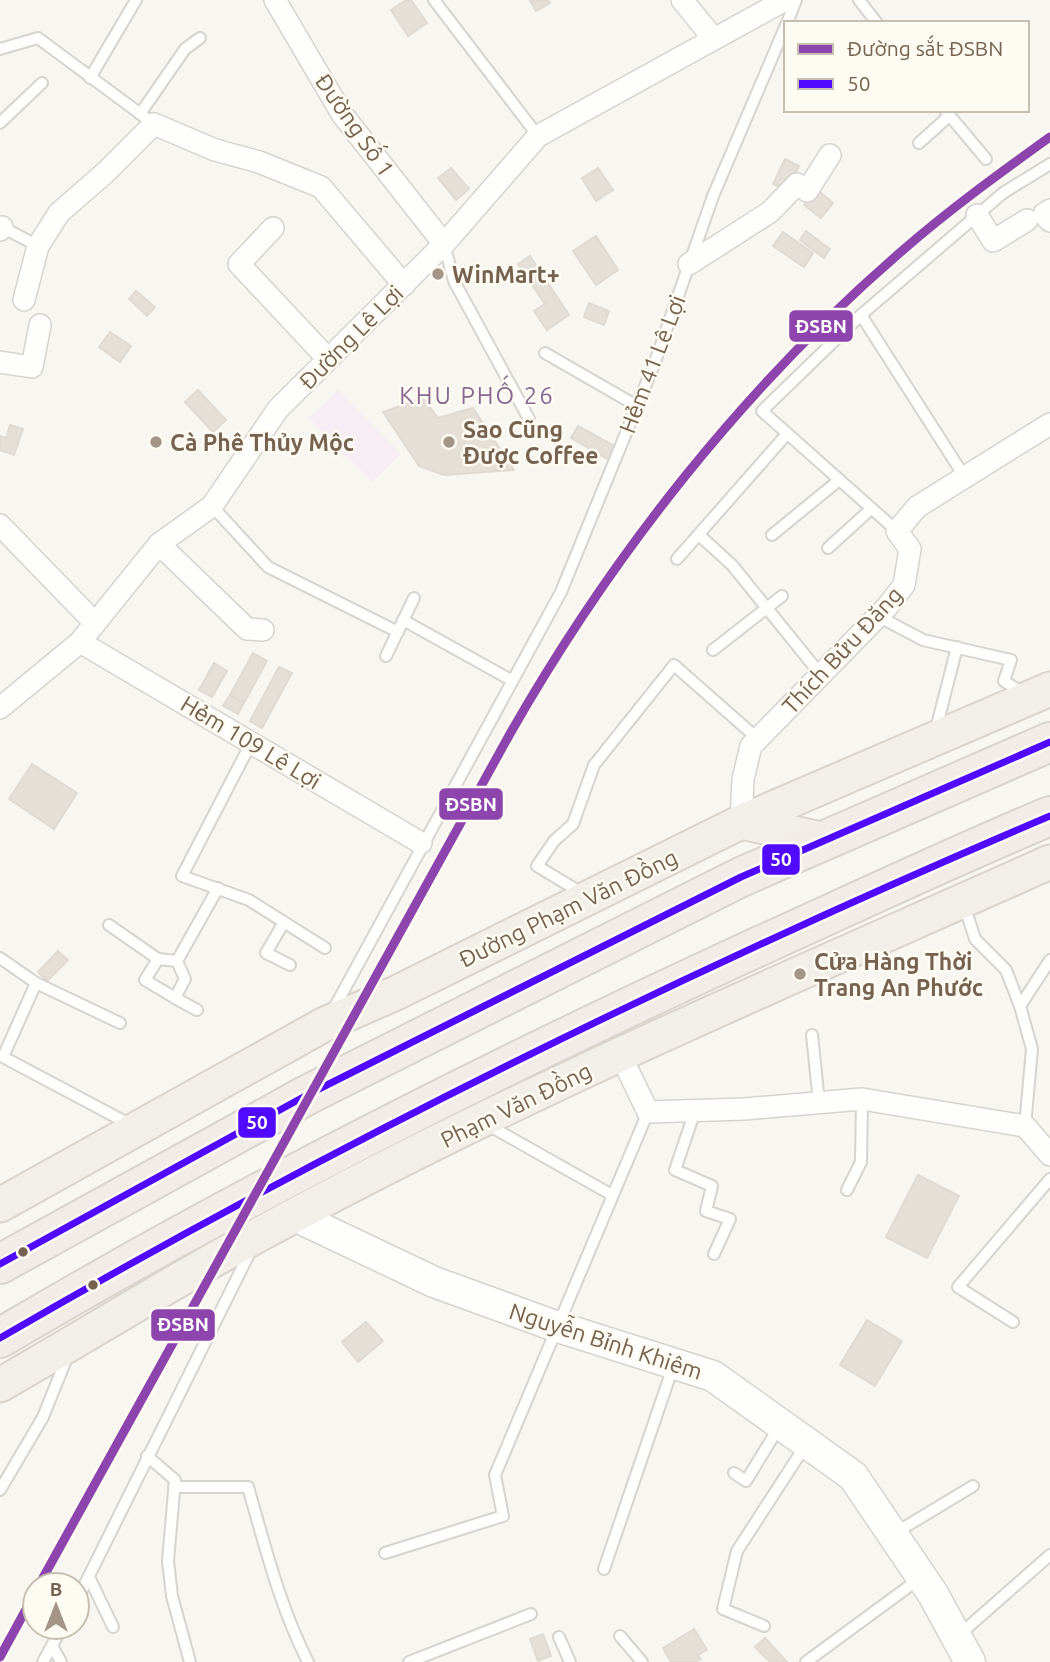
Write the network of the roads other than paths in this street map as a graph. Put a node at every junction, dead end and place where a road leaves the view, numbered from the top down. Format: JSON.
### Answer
{"nodes":[{"id":1,"x":136,"y":0,"type":"edge"},
{"id":2,"x":275,"y":0,"type":"edge"},
{"id":3,"x":434,"y":0,"type":"edge"},
{"id":4,"x":682,"y":0,"type":"edge"},
{"id":5,"x":785,"y":0,"type":"edge"},
{"id":6,"x":796,"y":0,"type":"edge"},
{"id":7,"x":859,"y":0,"type":"edge"},
{"id":8,"x":787,"y":21,"type":"edge"},
{"id":9,"x":875,"y":21,"type":"edge"},
{"id":10,"x":784,"y":29,"type":"edge"},
{"id":11,"x":200,"y":38,"type":"dead end"},
{"id":12,"x":714,"y":39,"type":"junction"},
{"id":13,"x":0,"y":49,"type":"edge"},
{"id":14,"x":90,"y":78,"type":"junction"},
{"id":15,"x":42,"y":83,"type":"dead end"},
{"id":16,"x":947,"y":113,"type":"edge"},
{"id":17,"x":147,"y":119,"type":"junction"},
{"id":18,"x":0,"y":123,"type":"edge"},
{"id":19,"x":538,"y":136,"type":"junction"},
{"id":20,"x":919,"y":143,"type":"dead end"},
{"id":21,"x":830,"y":155,"type":"dead end"},
{"id":22,"x":986,"y":159,"type":"dead end"},
{"id":23,"x":1050,"y":164,"type":"edge"},
{"id":24,"x":1050,"y":210,"type":"edge"},
{"id":25,"x":977,"y":215,"type":"junction"},
{"id":26,"x":1027,"y":220,"type":"dead end"},
{"id":27,"x":1050,"y":220,"type":"edge"},
{"id":28,"x":1,"y":228,"type":"edge"},
{"id":29,"x":273,"y":228,"type":"dead end"},
{"id":30,"x":444,"y":244,"type":"junction"},
{"id":31,"x":38,"y":246,"type":"junction"},
{"id":32,"x":690,"y":264,"type":"junction"},
{"id":33,"x":404,"y":285,"type":"junction"},
{"id":34,"x":24,"y":300,"type":"dead end"},
{"id":35,"x":861,"y":315,"type":"junction"},
{"id":36,"x":40,"y":324,"type":"dead end"},
{"id":37,"x":545,"y":353,"type":"dead end"},
{"id":38,"x":328,"y":359,"type":"junction"},
{"id":39,"x":0,"y":362,"type":"edge"},
{"id":40,"x":637,"y":406,"type":"junction"},
{"id":41,"x":529,"y":419,"type":"dead end"},
{"id":42,"x":1048,"y":431,"type":"edge"},
{"id":43,"x":786,"y":435,"type":"junction"},
{"id":44,"x":964,"y":476,"type":"junction"},
{"id":45,"x":838,"y":481,"type":"junction"},
{"id":46,"x":212,"y":506,"type":"junction"},
{"id":47,"x":872,"y":509,"type":"junction"},
{"id":48,"x":0,"y":525,"type":"edge"},
{"id":49,"x":897,"y":531,"type":"junction"},
{"id":50,"x":699,"y":535,"type":"junction"},
{"id":51,"x":772,"y":535,"type":"dead end"},
{"id":52,"x":159,"y":544,"type":"junction"},
{"id":53,"x":828,"y":548,"type":"dead end"},
{"id":54,"x":677,"y":559,"type":"dead end"},
{"id":55,"x":782,"y":596,"type":"dead end"},
{"id":56,"x":414,"y":597,"type":"dead end"},
{"id":57,"x":767,"y":608,"type":"junction"},
{"id":58,"x":878,"y":617,"type":"junction"},
{"id":59,"x":403,"y":620,"type":"junction"},
{"id":60,"x":95,"y":623,"type":"junction"},
{"id":61,"x":262,"y":630,"type":"dead end"},
{"id":62,"x":398,"y":632,"type":"junction"},
{"id":63,"x":80,"y":642,"type":"junction"},
{"id":64,"x":957,"y":647,"type":"junction"},
{"id":65,"x":713,"y":650,"type":"dead end"},
{"id":66,"x":386,"y":656,"type":"dead end"},
{"id":67,"x":821,"y":675,"type":"junction"},
{"id":68,"x":511,"y":680,"type":"junction"},
{"id":69,"x":1040,"y":693,"type":"edge"},
{"id":70,"x":3,"y":702,"type":"edge"},
{"id":71,"x":758,"y":739,"type":"junction"},
{"id":72,"x":933,"y":739,"type":"junction"},
{"id":73,"x":1050,"y":742,"type":"edge"},
{"id":74,"x":251,"y":743,"type":"junction"},
{"id":75,"x":1050,"y":816,"type":"edge"},
{"id":76,"x":741,"y":822,"type":"junction"},
{"id":77,"x":826,"y":840,"type":"junction"},
{"id":78,"x":421,"y":843,"type":"junction"},
{"id":79,"x":1050,"y":862,"type":"edge"},
{"id":80,"x":218,"y":888,"type":"junction"},
{"id":81,"x":589,"y":897,"type":"junction"},
{"id":82,"x":963,"y":901,"type":"junction"},
{"id":83,"x":284,"y":922,"type":"junction"},
{"id":84,"x":109,"y":925,"type":"dead end"},
{"id":85,"x":326,"y":948,"type":"dead end"},
{"id":86,"x":0,"y":958,"type":"edge"},
{"id":87,"x":158,"y":959,"type":"junction"},
{"id":88,"x":1050,"y":960,"type":"edge"},
{"id":89,"x":177,"y":961,"type":"junction"},
{"id":90,"x":289,"y":965,"type":"dead end"},
{"id":91,"x":36,"y":983,"type":"junction"},
{"id":92,"x":175,"y":998,"type":"junction"},
{"id":93,"x":1020,"y":1006,"type":"junction"},
{"id":94,"x":197,"y":1010,"type":"dead end"},
{"id":95,"x":120,"y":1023,"type":"dead end"},
{"id":96,"x":326,"y":1024,"type":"junction"},
{"id":97,"x":812,"y":1035,"type":"dead end"},
{"id":98,"x":620,"y":1054,"type":"junction"},
{"id":99,"x":862,"y":1099,"type":"junction"},
{"id":100,"x":819,"y":1102,"type":"junction"},
{"id":101,"x":695,"y":1111,"type":"junction"},
{"id":102,"x":648,"y":1112,"type":"junction"},
{"id":103,"x":482,"y":1121,"type":"junction"},
{"id":104,"x":1025,"y":1126,"type":"junction"},
{"id":105,"x":136,"y":1128,"type":"junction"},
{"id":106,"x":1050,"y":1155,"type":"edge"},
{"id":107,"x":1050,"y":1179,"type":"edge"},
{"id":108,"x":847,"y":1190,"type":"dead end"},
{"id":109,"x":612,"y":1195,"type":"junction"},
{"id":110,"x":0,"y":1205,"type":"edge"},
{"id":111,"x":295,"y":1216,"type":"junction"},
{"id":112,"x":259,"y":1234,"type":"junction"},
{"id":113,"x":715,"y":1254,"type":"dead end"},
{"id":114,"x":0,"y":1264,"type":"edge"},
{"id":115,"x":1013,"y":1322,"type":"dead end"},
{"id":116,"x":555,"y":1326,"type":"junction"},
{"id":117,"x":0,"y":1338,"type":"edge"},
{"id":118,"x":72,"y":1345,"type":"junction"},
{"id":119,"x":674,"y":1364,"type":"junction"},
{"id":120,"x":0,"y":1385,"type":"edge"},
{"id":121,"x":780,"y":1425,"type":"junction"},
{"id":122,"x":807,"y":1443,"type":"junction"},
{"id":123,"x":146,"y":1456,"type":"junction"},
{"id":124,"x":734,"y":1473,"type":"dead end"},
{"id":125,"x":973,"y":1486,"type":"dead end"},
{"id":126,"x":174,"y":1487,"type":"junction"},
{"id":127,"x":0,"y":1490,"type":"edge"},
{"id":128,"x":893,"y":1535,"type":"junction"},
{"id":129,"x":385,"y":1553,"type":"dead end"},
{"id":130,"x":1050,"y":1555,"type":"edge"},
{"id":131,"x":604,"y":1569,"type":"dead end"},
{"id":132,"x":91,"y":1573,"type":"edge"},
{"id":133,"x":922,"y":1577,"type":"junction"},
{"id":134,"x":91,"y":1581,"type":"edge"},
{"id":135,"x":531,"y":1615,"type":"dead end"},
{"id":136,"x":764,"y":1626,"type":"dead end"},
{"id":137,"x":113,"y":1627,"type":"dead end"},
{"id":138,"x":620,"y":1636,"type":"dead end"},
{"id":139,"x":559,"y":1637,"type":"dead end"},
{"id":140,"x":55,"y":1641,"type":"edge"},
{"id":141,"x":52,"y":1646,"type":"junction"},
{"id":142,"x":963,"y":1649,"type":"edge"},
{"id":143,"x":43,"y":1662,"type":"edge"},
{"id":144,"x":61,"y":1662,"type":"edge"},
{"id":145,"x":190,"y":1662,"type":"edge"},
{"id":146,"x":308,"y":1662,"type":"edge"},
{"id":147,"x":409,"y":1662,"type":"edge"},
{"id":148,"x":570,"y":1662,"type":"edge"},
{"id":149,"x":642,"y":1662,"type":"edge"},
{"id":150,"x":806,"y":1662,"type":"edge"}],
"edges":[{"from":1,"to":14,"type":"lane"},
{"from":2,"to":30,"type":"street","name":"Đường Số 1"},
{"from":3,"to":19,"type":"lane"},
{"from":4,"to":12,"type":"street"},
{"from":5,"to":12,"type":"street","name":"Đường Lê Lợi"},
{"from":6,"to":8,"type":"lane","name":"Hẻm 41 Lê Lợi"},
{"from":7,"to":9,"type":"lane"},
{"from":10,"to":32,"type":"lane","name":"Hẻm 41 Lê Lợi"},
{"from":11,"to":17,"type":"lane"},
{"from":12,"to":19,"type":"street","name":"Đường Lê Lợi"},
{"from":13,"to":14,"type":"lane"},
{"from":14,"to":17,"type":"lane"},
{"from":15,"to":18,"type":"lane"},
{"from":16,"to":20,"type":"lane"},
{"from":16,"to":22,"type":"lane"},
{"from":17,"to":31,"type":"street"},
{"from":17,"to":33,"type":"street"},
{"from":19,"to":30,"type":"street","name":"Đường Lê Lợi"},
{"from":21,"to":32,"type":"street"},
{"from":23,"to":25,"type":"lane"},
{"from":24,"to":27,"type":"street"},
{"from":25,"to":26,"type":"street"},
{"from":25,"to":35,"type":"lane"},
{"from":28,"to":31,"type":"lane"},
{"from":29,"to":38,"type":"street"},
{"from":30,"to":33,"type":"street","name":"Đường Lê Lợi"},
{"from":30,"to":41,"type":"lane"},
{"from":31,"to":34,"type":"street"},
{"from":32,"to":40,"type":"lane","name":"Hẻm 41 Lê Lợi"},
{"from":33,"to":38,"type":"street","name":"Đường Lê Lợi"},
{"from":35,"to":43,"type":"lane"},
{"from":35,"to":44,"type":"lane"},
{"from":36,"to":39,"type":"street"},
{"from":37,"to":40,"type":"lane"},
{"from":38,"to":46,"type":"street","name":"Đường Lê Lợi"},
{"from":40,"to":68,"type":"lane","name":"Hẻm 41 Lê Lợi"},
{"from":42,"to":44,"type":"street"},
{"from":43,"to":45,"type":"lane"},
{"from":43,"to":50,"type":"lane"},
{"from":44,"to":49,"type":"street"},
{"from":45,"to":47,"type":"lane"},
{"from":45,"to":51,"type":"lane"},
{"from":46,"to":52,"type":"street","name":"Đường Lê Lợi"},
{"from":46,"to":62,"type":"lane"},
{"from":47,"to":49,"type":"lane"},
{"from":47,"to":53,"type":"lane"},
{"from":48,"to":60,"type":"street"},
{"from":49,"to":58,"type":"street","name":"Thích Bửu Đăng"},
{"from":50,"to":54,"type":"lane"},
{"from":50,"to":57,"type":"lane"},
{"from":52,"to":60,"type":"street","name":"Đường Lê Lợi"},
{"from":52,"to":61,"type":"street"},
{"from":55,"to":57,"type":"lane"},
{"from":56,"to":59,"type":"lane"},
{"from":57,"to":65,"type":"lane"},
{"from":57,"to":67,"type":"lane"},
{"from":58,"to":64,"type":"lane"},
{"from":58,"to":67,"type":"street","name":"Thích Bửu Đăng"},
{"from":59,"to":62,"type":"lane"},
{"from":59,"to":68,"type":"lane"},
{"from":60,"to":63,"type":"street","name":"Đường Lê Lợi"},
{"from":62,"to":66,"type":"lane"},
{"from":63,"to":70,"type":"street","name":"Đường Lê Lợi"},
{"from":63,"to":74,"type":"street","name":"Hẻm 109 Lê Lợi"},
{"from":64,"to":69,"type":"lane"},
{"from":64,"to":72,"type":"lane"},
{"from":67,"to":71,"type":"street","name":"Thích Bửu Đăng"},
{"from":68,"to":78,"type":"lane","name":"Hẻm 41 Lê Lợi"},
{"from":69,"to":72,"type":"main road"},
{"from":71,"to":76,"type":"street","name":"Thích Bửu Đăng"},
{"from":71,"to":81,"type":"lane"},
{"from":72,"to":76,"type":"main road"},
{"from":73,"to":77,"type":"highway"},
{"from":74,"to":78,"type":"street","name":"Hẻm 109 Lê Lợi"},
{"from":74,"to":80,"type":"lane"},
{"from":75,"to":117,"type":"highway","name":"Phạm Văn Đồng"},
{"from":76,"to":77,"type":"main road"},
{"from":76,"to":81,"type":"main road","name":"Đường Phạm Văn Đồng"},
{"from":77,"to":114,"type":"highway"},
{"from":78,"to":96,"type":"lane","name":"Hẻm 41 Lê Lợi"},
{"from":79,"to":82,"type":"main road","name":"Phạm Văn Đồng"},
{"from":80,"to":83,"type":"lane"},
{"from":80,"to":89,"type":"lane"},
{"from":81,"to":96,"type":"main road","name":"Đường Phạm Văn Đồng"},
{"from":82,"to":93,"type":"lane"},
{"from":82,"to":98,"type":"main road","name":"Phạm Văn Đồng"},
{"from":83,"to":85,"type":"lane"},
{"from":83,"to":90,"type":"lane"},
{"from":84,"to":87,"type":"lane"},
{"from":86,"to":91,"type":"lane"},
{"from":87,"to":89,"type":"lane"},
{"from":87,"to":92,"type":"lane"},
{"from":88,"to":93,"type":"lane"},
{"from":89,"to":92,"type":"lane"},
{"from":91,"to":95,"type":"lane"},
{"from":91,"to":105,"type":"lane"},
{"from":92,"to":94,"type":"lane"},
{"from":93,"to":104,"type":"lane"},
{"from":96,"to":105,"type":"main road"},
{"from":97,"to":100,"type":"lane"},
{"from":98,"to":102,"type":"street"},
{"from":98,"to":103,"type":"main road","name":"Phạm Văn Đồng"},
{"from":99,"to":100,"type":"street"},
{"from":99,"to":104,"type":"street"},
{"from":99,"to":108,"type":"lane"},
{"from":100,"to":101,"type":"street"},
{"from":101,"to":102,"type":"street"},
{"from":101,"to":113,"type":"lane"},
{"from":102,"to":109,"type":"lane"},
{"from":103,"to":109,"type":"lane"},
{"from":103,"to":111,"type":"main road","name":"Phạm Văn Đồng"},
{"from":104,"to":106,"type":"street"},
{"from":105,"to":110,"type":"main road"},
{"from":107,"to":115,"type":"lane"},
{"from":109,"to":116,"type":"lane"},
{"from":111,"to":112,"type":"main road","name":"Phạm Văn Đồng"},
{"from":111,"to":116,"type":"street","name":"Nguyễn Bỉnh Khiêm"},
{"from":112,"to":118,"type":"main road","name":"Phạm Văn Đồng"},
{"from":112,"to":123,"type":"lane"},
{"from":116,"to":119,"type":"street","name":"Nguyễn Bỉnh Khiêm"},
{"from":116,"to":129,"type":"lane"},
{"from":118,"to":120,"type":"main road","name":"Phạm Văn Đồng"},
{"from":118,"to":127,"type":"lane"},
{"from":119,"to":121,"type":"street","name":"Nguyễn Bỉnh Khiêm"},
{"from":119,"to":131,"type":"lane"},
{"from":121,"to":122,"type":"street","name":"Nguyễn Bỉnh Khiêm"},
{"from":121,"to":124,"type":"lane"},
{"from":122,"to":128,"type":"street","name":"Nguyễn Bỉnh Khiêm"},
{"from":122,"to":136,"type":"lane"},
{"from":123,"to":126,"type":"lane"},
{"from":123,"to":132,"type":"lane"},
{"from":125,"to":128,"type":"lane"},
{"from":126,"to":145,"type":"lane"},
{"from":126,"to":146,"type":"lane"},
{"from":128,"to":133,"type":"street","name":"Nguyễn Bỉnh Khiêm"},
{"from":130,"to":142,"type":"lane"},
{"from":133,"to":142,"type":"street","name":"Nguyễn Bỉnh Khiêm"},
{"from":133,"to":150,"type":"lane"},
{"from":134,"to":137,"type":"lane"},
{"from":135,"to":147,"type":"lane"},
{"from":138,"to":149,"type":"lane"},
{"from":139,"to":148,"type":"lane"},
{"from":140,"to":141,"type":"lane"},
{"from":141,"to":143,"type":"lane"},
{"from":141,"to":144,"type":"lane"}]}
